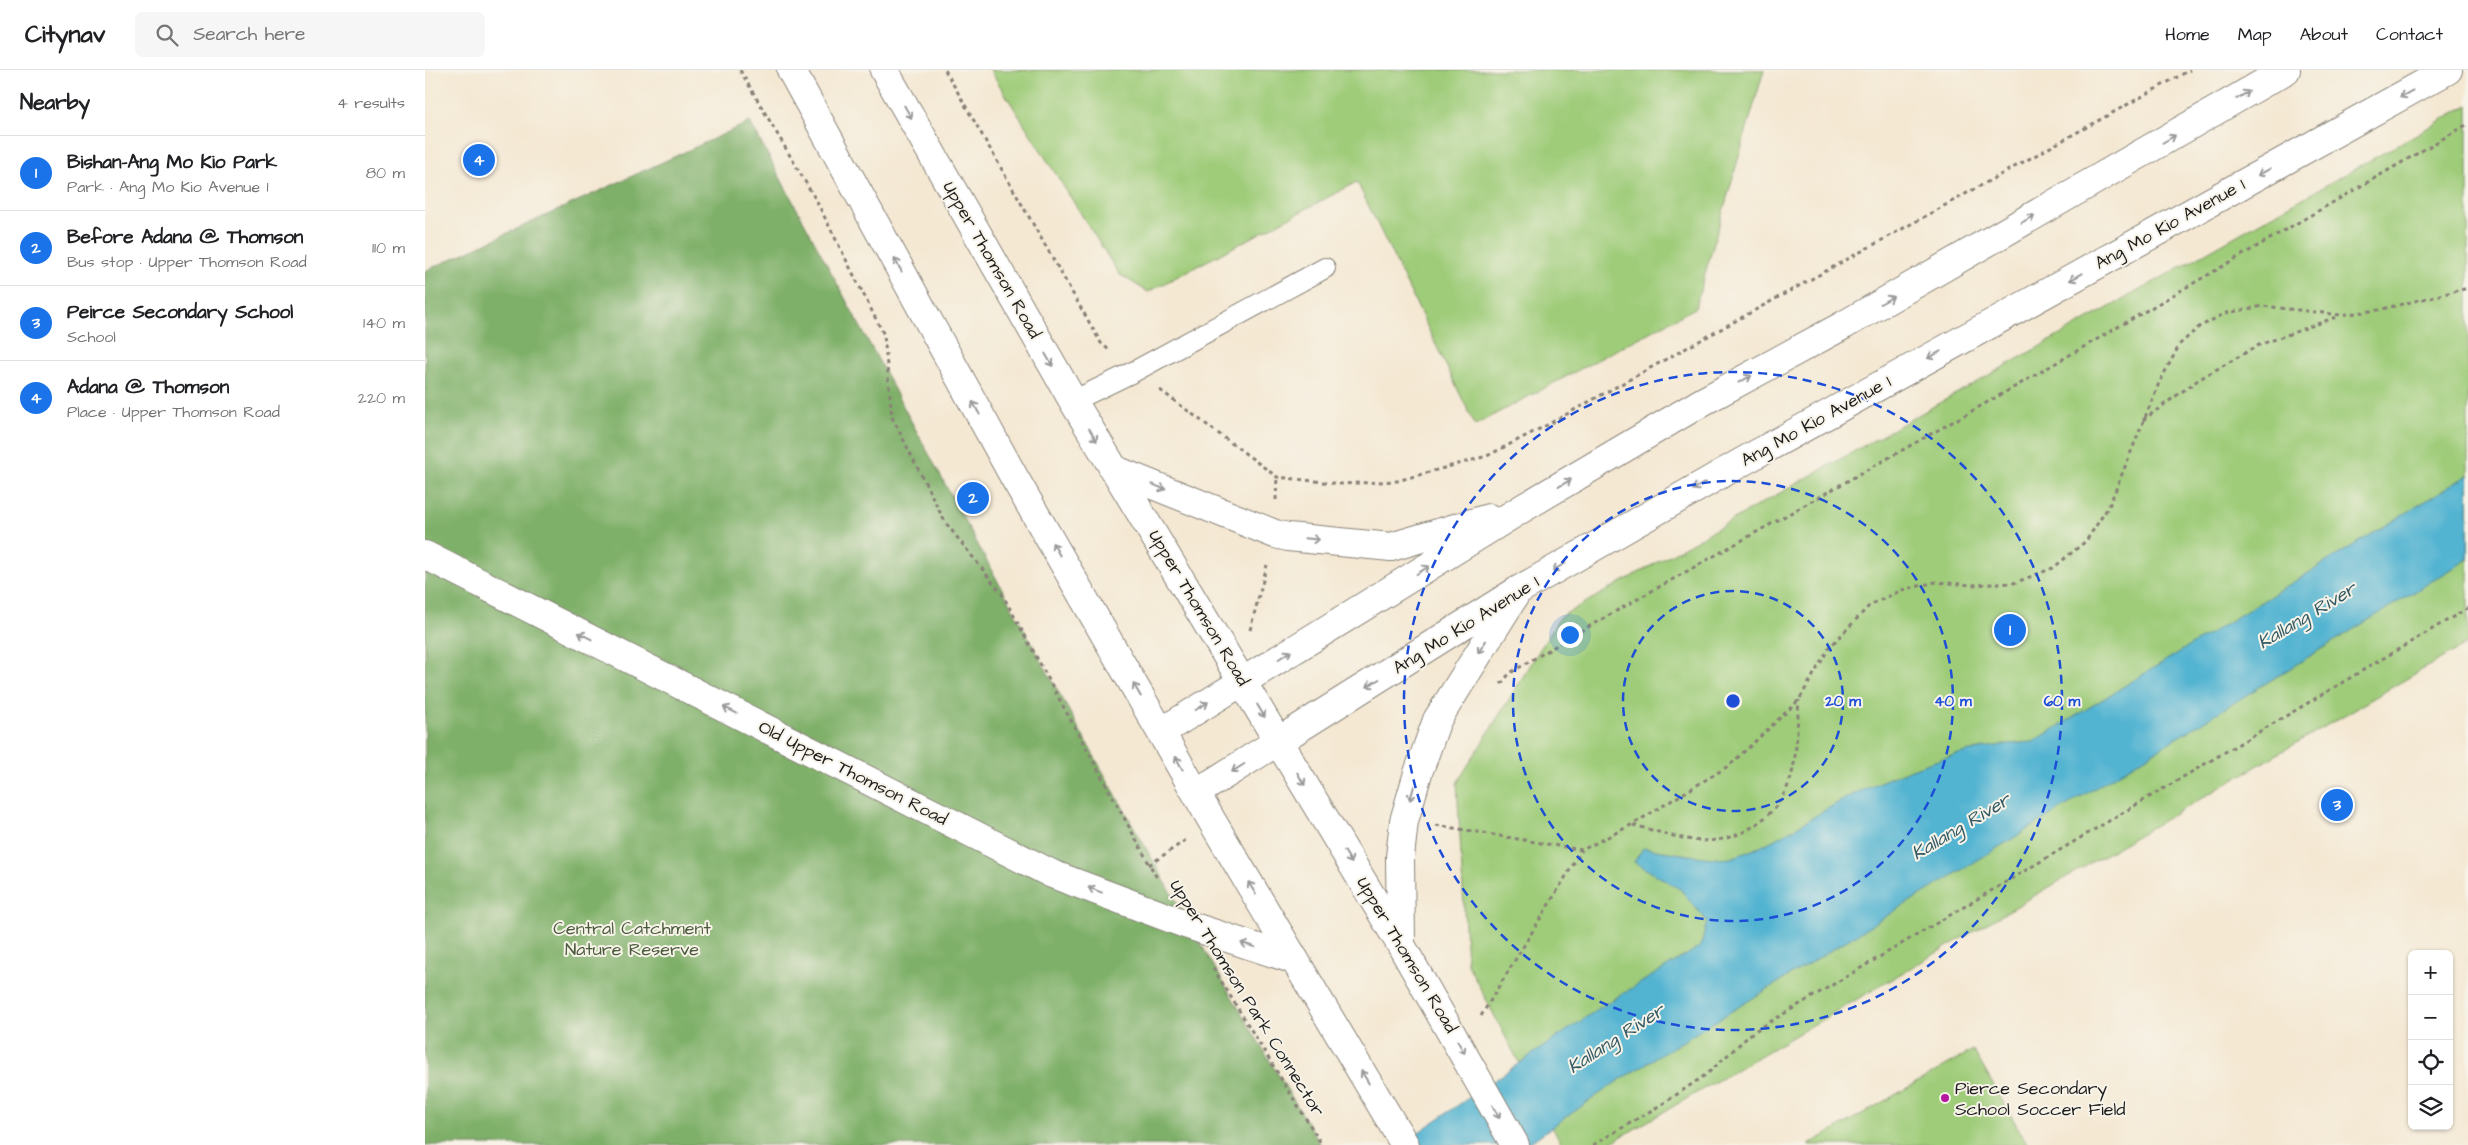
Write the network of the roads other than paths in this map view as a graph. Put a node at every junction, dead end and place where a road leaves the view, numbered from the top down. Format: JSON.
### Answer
{"nodes":[{"id":1,"x":791,"y":70,"type":"edge"},
{"id":2,"x":883,"y":70,"type":"edge"},
{"id":3,"x":2286,"y":70,"type":"edge"},
{"id":4,"x":2449,"y":70,"type":"edge"},
{"id":5,"x":1325,"y":268,"type":"dead end"},
{"id":6,"x":1073,"y":401,"type":"junction"},
{"id":7,"x":1113,"y":469,"type":"junction"},
{"id":8,"x":1523,"y":508,"type":"junction"},
{"id":9,"x":425,"y":555,"type":"edge"},
{"id":10,"x":1517,"y":591,"type":"junction"},
{"id":11,"x":1243,"y":681,"type":"junction"},
{"id":12,"x":1161,"y":732,"type":"junction"},
{"id":13,"x":1279,"y":742,"type":"junction"},
{"id":14,"x":1196,"y":793,"type":"junction"},
{"id":15,"x":1401,"y":945,"type":"junction"},
{"id":16,"x":1295,"y":960,"type":"junction"},
{"id":17,"x":1405,"y":1145,"type":"edge"},
{"id":18,"x":1515,"y":1145,"type":"edge"}],
"edges":[{"from":12,"to":1,"type":"main road","one_way":true},
{"from":2,"to":6,"type":"main road","name":"Upper Thomson Road","one_way":true},
{"from":8,"to":3,"type":"main road","one_way":true},
{"from":4,"to":10,"type":"main road","name":"Ang Mo Kio Avenue 1","one_way":true},
{"from":5,"to":6,"type":"lane"},
{"from":6,"to":7,"type":"main road","name":"Upper Thomson Road","one_way":true},
{"from":7,"to":8,"type":"main road","one_way":true},
{"from":7,"to":11,"type":"main road","name":"Upper Thomson Road"},
{"from":11,"to":8,"type":"main road","one_way":true},
{"from":16,"to":9,"type":"main road","name":"Old Upper Thomson Road","one_way":true},
{"from":10,"to":13,"type":"main road","name":"Ang Mo Kio Avenue 1","one_way":true},
{"from":10,"to":15,"type":"main road","one_way":true},
{"from":12,"to":11,"type":"main road","one_way":true},
{"from":11,"to":13,"type":"main road","name":"Upper Thomson Road","one_way":true},
{"from":14,"to":12,"type":"main road","one_way":true},
{"from":13,"to":14,"type":"main road","name":"Ang Mo Kio Avenue 1","one_way":true},
{"from":13,"to":15,"type":"main road","name":"Upper Thomson Road","one_way":true},
{"from":16,"to":14,"type":"main road","one_way":true},
{"from":15,"to":18,"type":"main road","name":"Upper Thomson Road","one_way":true},
{"from":17,"to":16,"type":"main road","one_way":true}]}
